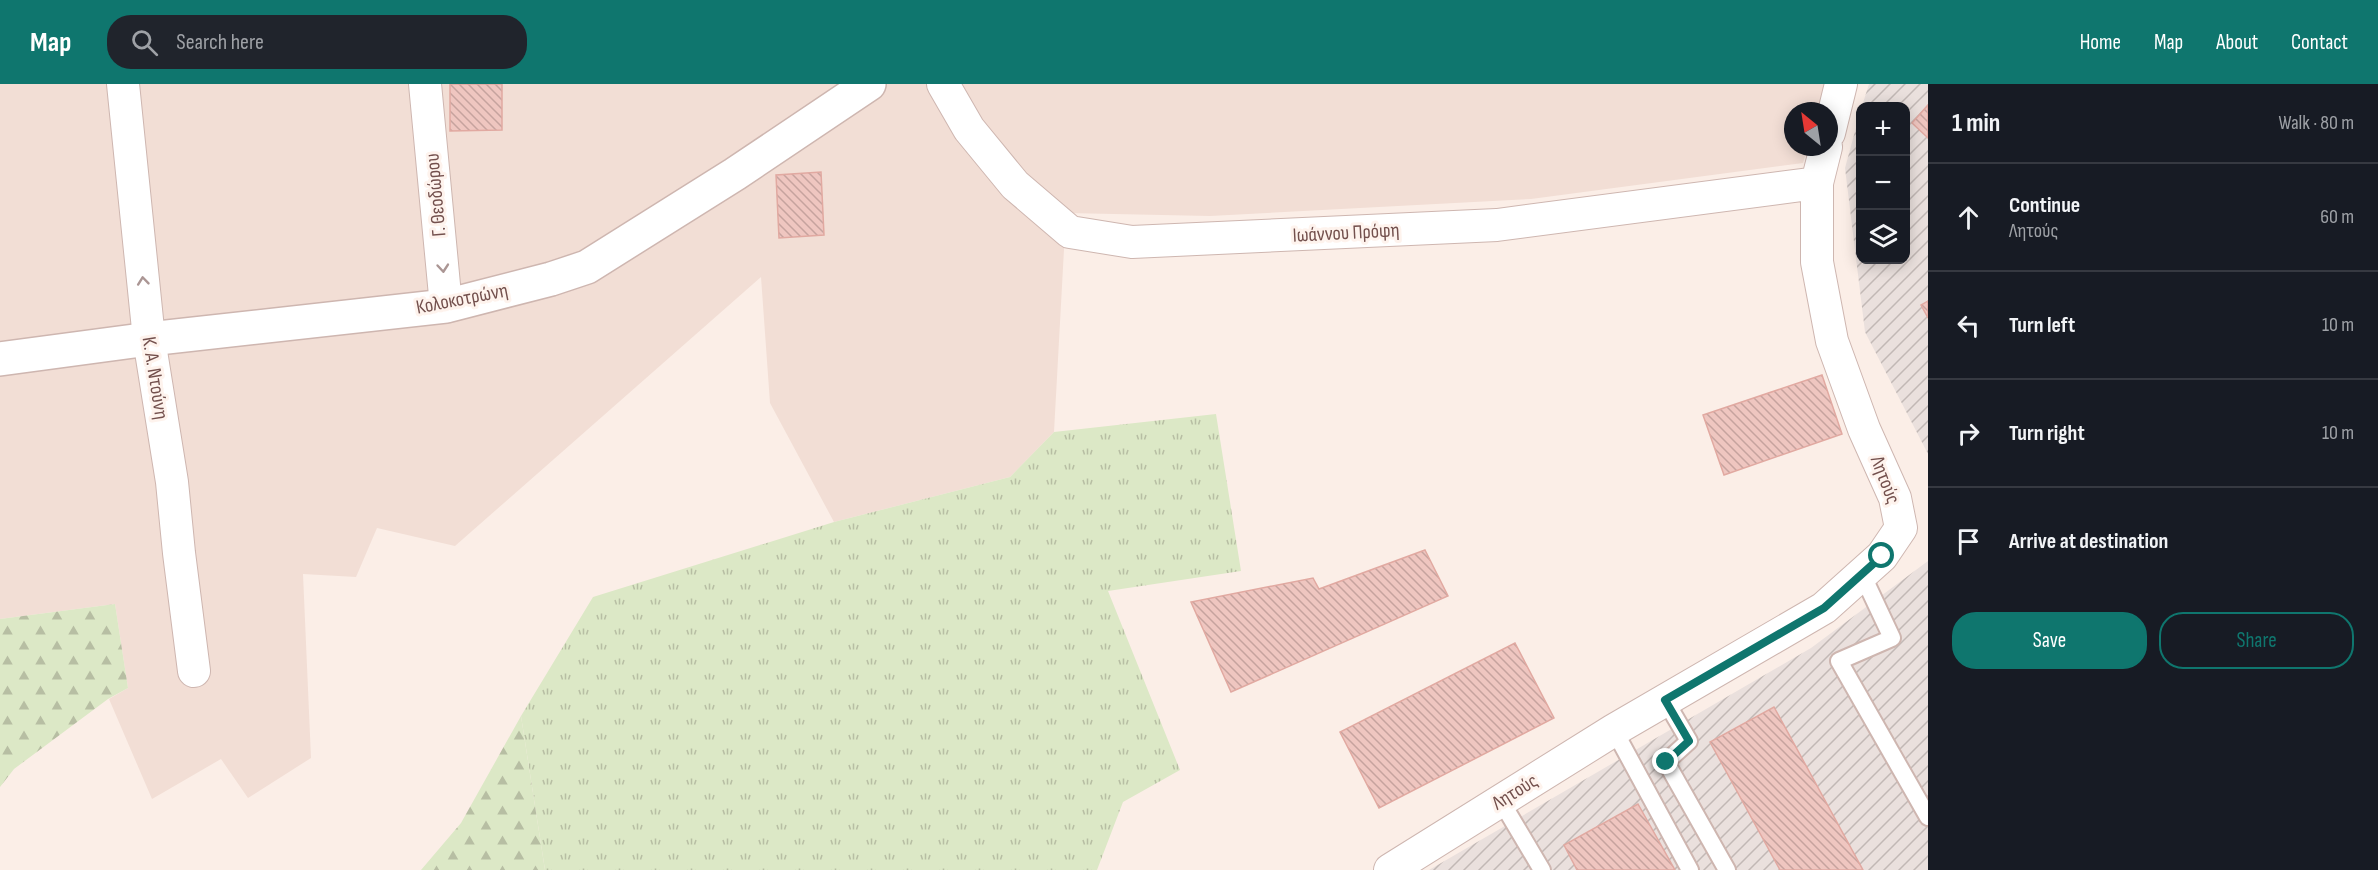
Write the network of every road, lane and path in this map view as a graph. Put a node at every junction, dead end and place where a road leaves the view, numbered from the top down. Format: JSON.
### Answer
{"nodes":[{"id":1,"x":123,"y":84,"type":"edge"},
{"id":2,"x":425,"y":84,"type":"edge"},
{"id":3,"x":869,"y":84,"type":"edge"},
{"id":4,"x":943,"y":84,"type":"edge"},
{"id":5,"x":1841,"y":84,"type":"edge"},
{"id":6,"x":1837,"y":102,"type":"edge"},
{"id":7,"x":1824,"y":156,"type":"edge"},
{"id":8,"x":1817,"y":183,"type":"junction"},
{"id":9,"x":446,"y":306,"type":"junction"},
{"id":10,"x":149,"y":339,"type":"junction"},
{"id":11,"x":0,"y":358,"type":"edge"},
{"id":12,"x":1862,"y":574,"type":"junction"},
{"id":13,"x":194,"y":671,"type":"dead end"},
{"id":14,"x":1665,"y":700,"type":"junction"},
{"id":15,"x":1614,"y":730,"type":"junction"},
{"id":16,"x":1502,"y":801,"type":"junction"},
{"id":17,"x":1928,"y":817,"type":"edge"},
{"id":18,"x":1390,"y":870,"type":"edge"},
{"id":19,"x":1542,"y":870,"type":"edge"},
{"id":20,"x":1689,"y":870,"type":"edge"},
{"id":21,"x":1727,"y":870,"type":"edge"}],
"edges":[{"from":10,"to":1,"type":"street","name":"Κ. Α. Ντούνη","one_way":true},
{"from":2,"to":9,"type":"street","name":"Γ. Θεοδώρου","one_way":true},
{"from":3,"to":9,"type":"street","name":"Κολοκοτρώνη"},
{"from":4,"to":8,"type":"street","name":"Ιωάννου Πρόφη"},
{"from":5,"to":6,"type":"street"},
{"from":7,"to":8,"type":"street","name":"Λητούς"},
{"from":8,"to":12,"type":"street","name":"Λητούς"},
{"from":9,"to":10,"type":"street","name":"Κολοκοτρώνη"},
{"from":10,"to":11,"type":"street","name":"Κολοκοτρώνη"},
{"from":10,"to":13,"type":"street","name":"Κ. Α. Ντούνη"},
{"from":12,"to":14,"type":"street","name":"Λητούς"},
{"from":12,"to":17,"type":"lane"},
{"from":14,"to":15,"type":"street","name":"Λητούς"},
{"from":14,"to":21,"type":"lane"},
{"from":15,"to":16,"type":"street","name":"Λητούς"},
{"from":15,"to":20,"type":"lane"},
{"from":16,"to":18,"type":"street","name":"Λητούς"},
{"from":16,"to":19,"type":"lane"}]}
